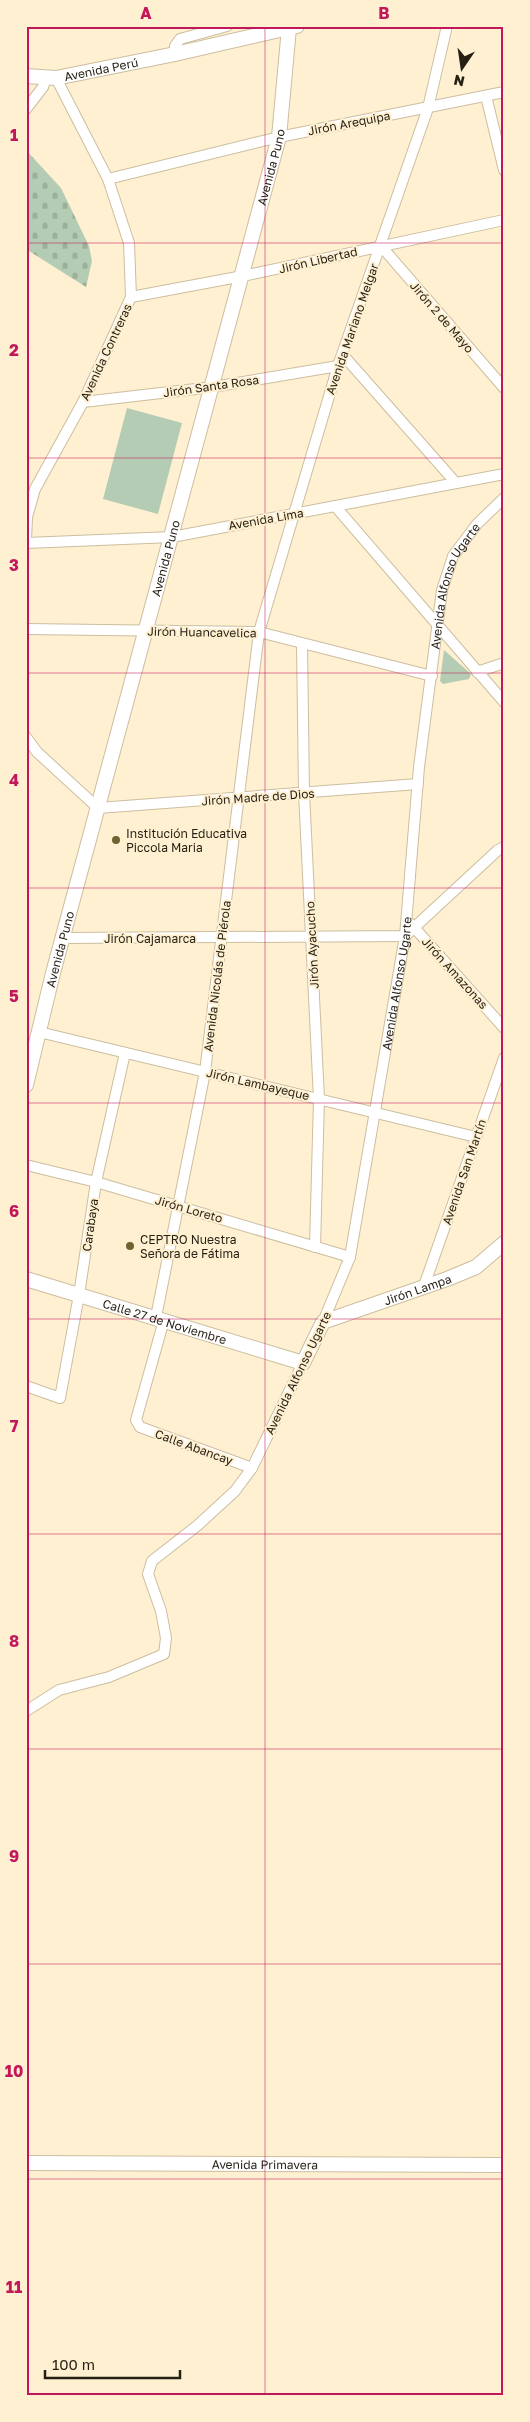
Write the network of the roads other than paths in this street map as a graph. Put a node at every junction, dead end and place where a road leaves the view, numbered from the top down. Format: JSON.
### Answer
{"nodes":[{"id":1,"x":447,"y":26,"type":"edge"},
{"id":2,"x":222,"y":27,"type":"edge"},
{"id":3,"x":293,"y":27,"type":"edge"},
{"id":4,"x":175,"y":54,"type":"junction"},
{"id":5,"x":26,"y":76,"type":"edge"},
{"id":6,"x":51,"y":78,"type":"junction"},
{"id":7,"x":504,"y":92,"type":"edge"},
{"id":8,"x":486,"y":96,"type":"junction"},
{"id":9,"x":428,"y":108,"type":"junction"},
{"id":10,"x":26,"y":109,"type":"edge"},
{"id":11,"x":279,"y":137,"type":"junction"},
{"id":12,"x":504,"y":170,"type":"edge"},
{"id":13,"x":108,"y":179,"type":"junction"},
{"id":14,"x":504,"y":220,"type":"edge"},
{"id":15,"x":381,"y":246,"type":"junction"},
{"id":16,"x":243,"y":276,"type":"junction"},
{"id":17,"x":131,"y":297,"type":"junction"},
{"id":18,"x":343,"y":354,"type":"junction"},
{"id":19,"x":338,"y":366,"type":"junction"},
{"id":20,"x":503,"y":386,"type":"edge"},
{"id":21,"x":213,"y":387,"type":"junction"},
{"id":22,"x":83,"y":402,"type":"junction"},
{"id":23,"x":504,"y":474,"type":"edge"},
{"id":24,"x":456,"y":483,"type":"junction"},
{"id":25,"x":504,"y":498,"type":"edge"},
{"id":26,"x":335,"y":506,"type":"junction"},
{"id":27,"x":294,"y":515,"type":"junction"},
{"id":28,"x":27,"y":516,"type":"edge"},
{"id":29,"x":172,"y":537,"type":"junction"},
{"id":30,"x":26,"y":542,"type":"edge"},
{"id":31,"x":437,"y":624,"type":"junction"},
{"id":32,"x":26,"y":629,"type":"edge"},
{"id":33,"x":146,"y":632,"type":"junction"},
{"id":34,"x":259,"y":632,"type":"junction"},
{"id":35,"x":302,"y":644,"type":"junction"},
{"id":36,"x":504,"y":663,"type":"edge"},
{"id":37,"x":478,"y":672,"type":"junction"},
{"id":38,"x":432,"y":676,"type":"junction"},
{"id":39,"x":504,"y":702,"type":"edge"},
{"id":40,"x":26,"y":737,"type":"edge"},
{"id":41,"x":418,"y":784,"type":"junction"},
{"id":42,"x":304,"y":793,"type":"junction"},
{"id":43,"x":238,"y":798,"type":"junction"},
{"id":44,"x":98,"y":808,"type":"junction"},
{"id":45,"x":502,"y":852,"type":"edge"},
{"id":46,"x":406,"y":918,"type":"junction"},
{"id":47,"x":415,"y":928,"type":"junction"},
{"id":48,"x":311,"y":936,"type":"junction"},
{"id":49,"x":405,"y":936,"type":"junction"},
{"id":50,"x":221,"y":937,"type":"junction"},
{"id":51,"x":63,"y":938,"type":"junction"},
{"id":52,"x":504,"y":1028,"type":"edge"},
{"id":53,"x":39,"y":1032,"type":"junction"},
{"id":54,"x":125,"y":1053,"type":"junction"},
{"id":55,"x":504,"y":1058,"type":"edge"},
{"id":56,"x":205,"y":1072,"type":"junction"},
{"id":57,"x":26,"y":1085,"type":"edge"},
{"id":58,"x":319,"y":1098,"type":"junction"},
{"id":59,"x":376,"y":1112,"type":"junction"},
{"id":60,"x":476,"y":1137,"type":"junction"},
{"id":61,"x":26,"y":1165,"type":"edge"},
{"id":62,"x":96,"y":1182,"type":"junction"},
{"id":63,"x":178,"y":1206,"type":"junction"},
{"id":64,"x":504,"y":1243,"type":"edge"},
{"id":65,"x":315,"y":1247,"type":"junction"},
{"id":66,"x":350,"y":1257,"type":"junction"},
{"id":67,"x":26,"y":1279,"type":"edge"},
{"id":68,"x":424,"y":1286,"type":"junction"},
{"id":69,"x":79,"y":1295,"type":"junction"},
{"id":70,"x":160,"y":1319,"type":"junction"},
{"id":71,"x":323,"y":1322,"type":"junction"},
{"id":72,"x":303,"y":1363,"type":"junction"},
{"id":73,"x":26,"y":1386,"type":"edge"},
{"id":74,"x":137,"y":1424,"type":"joint"},
{"id":75,"x":252,"y":1468,"type":"junction"},
{"id":76,"x":26,"y":1711,"type":"edge"},
{"id":77,"x":26,"y":2163,"type":"edge"},
{"id":78,"x":504,"y":2165,"type":"edge"}],
"edges":[{"from":1,"to":9,"type":"street","name":"Avenida Mariano Melgar"},
{"from":2,"to":4,"type":"street"},
{"from":3,"to":4,"type":"street","name":"Avenida Perú"},
{"from":3,"to":11,"type":"street","name":"Avenida Puno"},
{"from":4,"to":6,"type":"street","name":"Avenida Perú"},
{"from":5,"to":6,"type":"street","name":"Avenida Perú"},
{"from":6,"to":10,"type":"street"},
{"from":6,"to":13,"type":"street","name":"Avenida Contreras"},
{"from":7,"to":8,"type":"street","name":"Jirón Arequipa"},
{"from":8,"to":9,"type":"street","name":"Jirón Arequipa"},
{"from":8,"to":12,"type":"street"},
{"from":9,"to":11,"type":"street","name":"Jirón Arequipa"},
{"from":9,"to":15,"type":"street","name":"Avenida Mariano Melgar"},
{"from":11,"to":13,"type":"street","name":"Jirón Arequipa"},
{"from":11,"to":16,"type":"street","name":"Avenida Puno"},
{"from":13,"to":17,"type":"street","name":"Avenida Contreras"},
{"from":14,"to":15,"type":"street","name":"Jirón Libertad"},
{"from":15,"to":16,"type":"street","name":"Jirón Libertad"},
{"from":15,"to":18,"type":"street","name":"Avenida Mariano Melgar"},
{"from":15,"to":20,"type":"street","name":"Jirón 2 de Mayo"},
{"from":16,"to":17,"type":"street","name":"Jirón Libertad"},
{"from":16,"to":21,"type":"street","name":"Avenida Puno"},
{"from":17,"to":22,"type":"street","name":"Avenida Contreras"},
{"from":18,"to":19,"type":"street","name":"Avenida Mariano Melgar"},
{"from":18,"to":24,"type":"street"},
{"from":19,"to":21,"type":"street","name":"Jirón Santa Rosa"},
{"from":19,"to":27,"type":"street","name":"Avenida Mariano Melgar"},
{"from":21,"to":22,"type":"street","name":"Jirón Santa Rosa"},
{"from":21,"to":29,"type":"street","name":"Avenida Puno"},
{"from":22,"to":28,"type":"street","name":"Avenida Contreras"},
{"from":23,"to":24,"type":"street","name":"Avenida Lima"},
{"from":24,"to":26,"type":"street","name":"Avenida Lima"},
{"from":25,"to":31,"type":"street","name":"Avenida Alfonso Ugarte"},
{"from":26,"to":27,"type":"street","name":"Avenida Lima"},
{"from":26,"to":31,"type":"street"},
{"from":27,"to":29,"type":"street","name":"Avenida Lima"},
{"from":27,"to":34,"type":"street","name":"Avenida Mariano Melgar"},
{"from":28,"to":30,"type":"street","name":"Avenida Contreras"},
{"from":29,"to":30,"type":"street","name":"Avenida Lima"},
{"from":29,"to":33,"type":"street","name":"Avenida Puno"},
{"from":31,"to":37,"type":"street"},
{"from":31,"to":38,"type":"street","name":"Avenida Alfonso Ugarte"},
{"from":32,"to":33,"type":"street","name":"Jirón Huancavelica"},
{"from":33,"to":34,"type":"street","name":"Jirón Huancavelica"},
{"from":33,"to":44,"type":"street","name":"Avenida Puno"},
{"from":34,"to":35,"type":"street","name":"Jirón Huancavelica"},
{"from":34,"to":43,"type":"street","name":"Avenida Nicolás de Piérola"},
{"from":35,"to":38,"type":"street","name":"Jirón Huancavelica"},
{"from":35,"to":42,"type":"street","name":"Jirón Ayacucho"},
{"from":36,"to":37,"type":"street"},
{"from":37,"to":39,"type":"street"},
{"from":38,"to":41,"type":"street","name":"Avenida Alfonso Ugarte"},
{"from":40,"to":44,"type":"street"},
{"from":41,"to":42,"type":"street","name":"Jirón Madre de Dios"},
{"from":41,"to":46,"type":"street","name":"Avenida Alfonso Ugarte"},
{"from":42,"to":43,"type":"street","name":"Jirón Madre de Dios"},
{"from":42,"to":48,"type":"street","name":"Jirón Ayacucho"},
{"from":43,"to":44,"type":"street","name":"Jirón Madre de Dios"},
{"from":43,"to":50,"type":"street","name":"Avenida Nicolás de Piérola"},
{"from":44,"to":51,"type":"street","name":"Avenida Puno"},
{"from":45,"to":47,"type":"street"},
{"from":46,"to":47,"type":"street","name":"Jirón Amazonas"},
{"from":46,"to":49,"type":"street","name":"Avenida Alfonso Ugarte"},
{"from":47,"to":49,"type":"street"},
{"from":47,"to":52,"type":"street","name":"Jirón Amazonas"},
{"from":48,"to":49,"type":"street","name":"Jirón Cajamarca"},
{"from":48,"to":50,"type":"street","name":"Jirón Cajamarca"},
{"from":48,"to":58,"type":"street","name":"Jirón Ayacucho"},
{"from":49,"to":59,"type":"street","name":"Avenida Alfonso Ugarte"},
{"from":50,"to":51,"type":"street","name":"Jirón Cajamarca"},
{"from":50,"to":56,"type":"street","name":"Avenida Nicolás de Piérola"},
{"from":51,"to":53,"type":"street","name":"Avenida Puno"},
{"from":53,"to":54,"type":"street","name":"Jirón Lambayeque"},
{"from":53,"to":57,"type":"street","name":"Avenida Puno"},
{"from":54,"to":56,"type":"street","name":"Jirón Lambayeque"},
{"from":54,"to":62,"type":"street","name":"Carabaya"},
{"from":55,"to":60,"type":"street","name":"Avenida San Martín"},
{"from":56,"to":58,"type":"street","name":"Jirón Lambayeque"},
{"from":56,"to":63,"type":"street","name":"Avenida Nicolás de Piérola"},
{"from":58,"to":59,"type":"street","name":"Jirón Lambayeque"},
{"from":58,"to":65,"type":"street","name":"Jirón Ayacucho"},
{"from":59,"to":60,"type":"street","name":"Jirón Lambayeque"},
{"from":59,"to":66,"type":"street","name":"Avenida Alfonso Ugarte"},
{"from":60,"to":68,"type":"street","name":"Avenida San Martín"},
{"from":61,"to":62,"type":"street","name":"Jirón Loreto"},
{"from":62,"to":63,"type":"street","name":"Jirón Loreto"},
{"from":62,"to":69,"type":"street","name":"Carabaya"},
{"from":63,"to":65,"type":"street","name":"Jirón Loreto"},
{"from":63,"to":70,"type":"street","name":"Avenida Nicolás de Piérola"},
{"from":64,"to":68,"type":"street","name":"Jirón Lampa"},
{"from":65,"to":66,"type":"street","name":"Jirón Loreto"},
{"from":66,"to":71,"type":"street","name":"Avenida Alfonso Ugarte"},
{"from":67,"to":69,"type":"street","name":"Calle 27 de Noviembre"},
{"from":68,"to":71,"type":"street","name":"Jirón Lampa"},
{"from":69,"to":70,"type":"street","name":"Calle 27 de Noviembre"},
{"from":69,"to":73,"type":"street","name":"Carabaya"},
{"from":70,"to":72,"type":"street","name":"Calle 27 de Noviembre"},
{"from":70,"to":74,"type":"street","name":"Avenida Nicolás de Piérola"},
{"from":71,"to":72,"type":"street","name":"Avenida Alfonso Ugarte"},
{"from":72,"to":75,"type":"street","name":"Avenida Alfonso Ugarte"},
{"from":74,"to":75,"type":"street","name":"Calle Abancay"},
{"from":75,"to":76,"type":"street","name":"Avenida Alfonso Ugarte"},
{"from":77,"to":78,"type":"street","name":"Avenida Primavera"}]}
